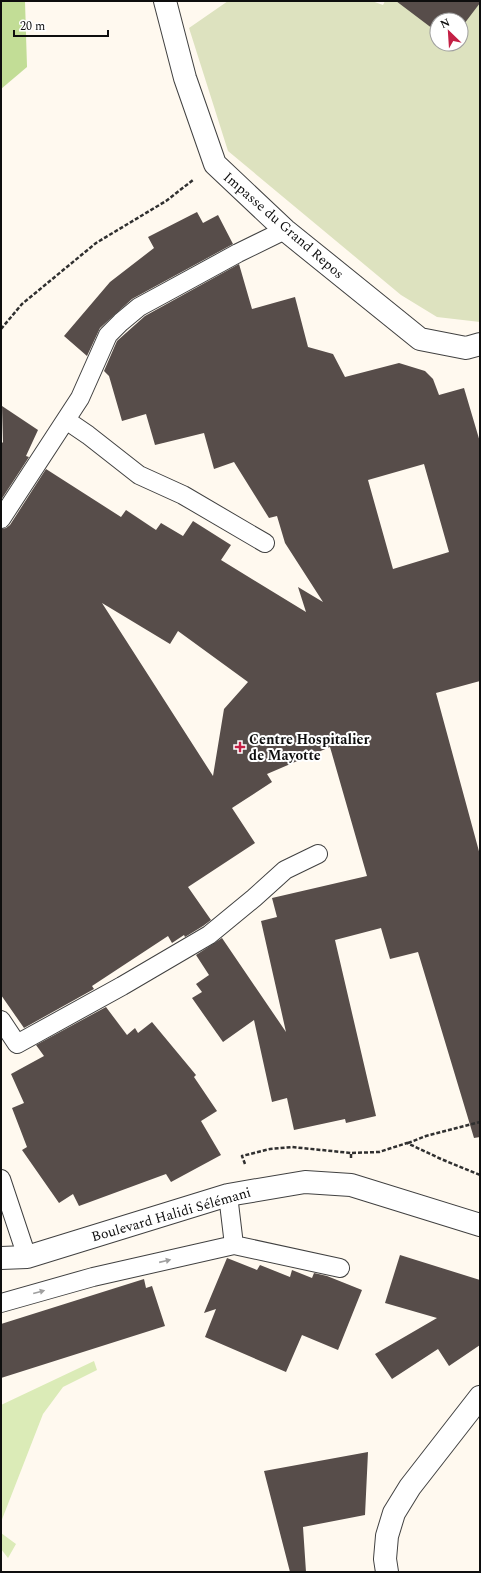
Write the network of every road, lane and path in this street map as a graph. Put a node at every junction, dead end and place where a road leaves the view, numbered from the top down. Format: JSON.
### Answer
{"nodes":[{"id":1,"x":165,"y":1,"type":"edge"},
{"id":2,"x":215,"y":164,"type":"junction"},
{"id":3,"x":285,"y":230,"type":"junction"},
{"id":4,"x":1,"y":330,"type":"edge"},
{"id":5,"x":480,"y":344,"type":"edge"},
{"id":6,"x":66,"y":420,"type":"junction"},
{"id":7,"x":1,"y":519,"type":"edge"},
{"id":8,"x":265,"y":543,"type":"dead end"},
{"id":9,"x":318,"y":854,"type":"dead end"},
{"id":10,"x":1,"y":1020,"type":"edge"},
{"id":11,"x":480,"y":1122,"type":"edge"},
{"id":12,"x":407,"y":1143,"type":"junction"},
{"id":13,"x":480,"y":1175,"type":"edge"},
{"id":14,"x":1,"y":1179,"type":"edge"},
{"id":15,"x":351,"y":1185,"type":"junction"},
{"id":16,"x":228,"y":1195,"type":"junction"},
{"id":17,"x":480,"y":1225,"type":"edge"},
{"id":18,"x":234,"y":1245,"type":"junction"},
{"id":19,"x":27,"y":1257,"type":"junction"},
{"id":20,"x":1,"y":1258,"type":"edge"},
{"id":21,"x":340,"y":1268,"type":"dead end"},
{"id":22,"x":1,"y":1303,"type":"edge"},
{"id":23,"x":480,"y":1397,"type":"edge"},
{"id":24,"x":387,"y":1572,"type":"edge"}],
"edges":[{"from":1,"to":2,"type":"street","name":"Impasse du Grand Repos"},
{"from":2,"to":3,"type":"street","name":"Impasse du Grand Repos"},
{"from":2,"to":4,"type":"path"},
{"from":3,"to":5,"type":"street","name":"Impasse du Grand Repos"},
{"from":3,"to":6,"type":"lane"},
{"from":6,"to":7,"type":"lane"},
{"from":6,"to":8,"type":"lane"},
{"from":9,"to":10,"type":"lane"},
{"from":11,"to":12,"type":"path"},
{"from":12,"to":13,"type":"path"},
{"from":12,"to":15,"type":"path"},
{"from":14,"to":19,"type":"lane"},
{"from":15,"to":16,"type":"street","name":"Boulevard Halidi Sélémani"},
{"from":15,"to":17,"type":"street","name":"Boulevard Halidi Sélémani"},
{"from":16,"to":18,"type":"lane"},
{"from":16,"to":19,"type":"street","name":"Boulevard Halidi Sélémani"},
{"from":18,"to":21,"type":"lane"},
{"from":22,"to":18,"type":"lane","one_way":true},
{"from":19,"to":20,"type":"street","name":"Boulevard Halidi Sélémani"},
{"from":23,"to":24,"type":"street"}]}
